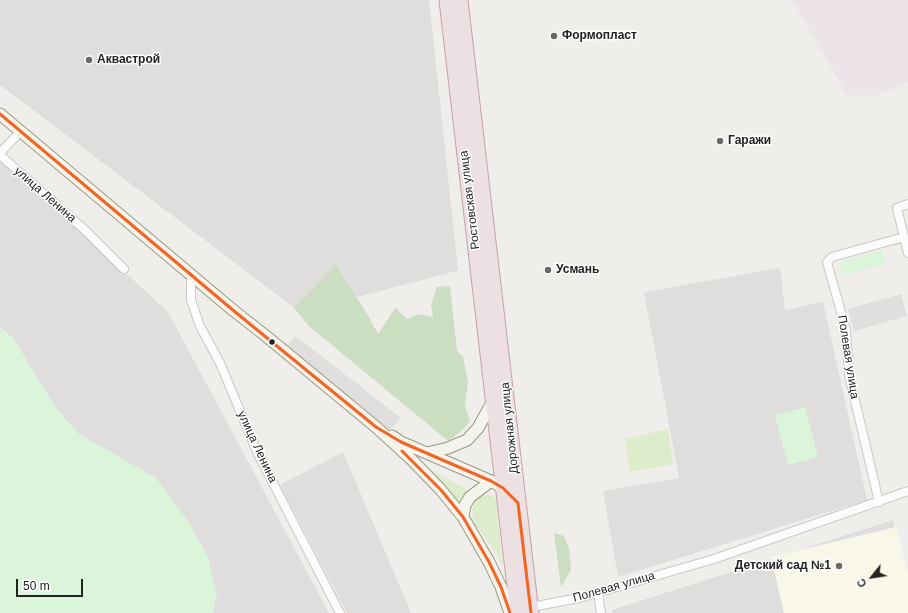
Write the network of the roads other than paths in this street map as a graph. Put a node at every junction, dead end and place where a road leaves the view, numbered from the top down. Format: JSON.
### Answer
{"nodes":[{"id":1,"x":447,"y":0,"type":"edge"},
{"id":2,"x":460,"y":0,"type":"edge"},
{"id":3,"x":0,"y":114,"type":"edge"},
{"id":4,"x":21,"y":131,"type":"junction"},
{"id":5,"x":0,"y":154,"type":"edge"},
{"id":6,"x":908,"y":204,"type":"edge"},
{"id":7,"x":904,"y":237,"type":"junction"},
{"id":8,"x":908,"y":253,"type":"edge"},
{"id":9,"x":124,"y":269,"type":"dead end"},
{"id":10,"x":191,"y":275,"type":"junction"},
{"id":11,"x":503,"y":362,"type":"joint"},
{"id":12,"x":493,"y":401,"type":"junction"},
{"id":13,"x":376,"y":427,"type":"junction"},
{"id":14,"x":427,"y":453,"type":"junction"},
{"id":15,"x":497,"y":485,"type":"junction"},
{"id":16,"x":908,"y":491,"type":"edge"},
{"id":17,"x":879,"y":502,"type":"junction"},
{"id":18,"x":518,"y":503,"type":"junction"},
{"id":19,"x":463,"y":517,"type":"junction"},
{"id":20,"x":598,"y":592,"type":"junction"},
{"id":21,"x":526,"y":611,"type":"edge"},
{"id":22,"x":340,"y":613,"type":"edge"},
{"id":23,"x":510,"y":613,"type":"edge"},
{"id":24,"x":601,"y":613,"type":"edge"}],
"edges":[{"from":1,"to":12,"type":"highway","name":"Ростовская улица"},
{"from":2,"to":11,"type":"highway","name":"Ростовская улица"},
{"from":3,"to":4,"type":"main road"},
{"from":4,"to":5,"type":"street","name":"улица Ленина"},
{"from":4,"to":10,"type":"main road"},
{"from":5,"to":9,"type":"street","name":"улица Ленина"},
{"from":6,"to":7,"type":"street"},
{"from":7,"to":8,"type":"street"},
{"from":7,"to":17,"type":"street","name":"Полевая улица"},
{"from":10,"to":13,"type":"main road"},
{"from":10,"to":22,"type":"street","name":"улица Ленина"},
{"from":11,"to":18,"type":"highway","name":"Дорожная улица"},
{"from":12,"to":14,"type":"main road"},
{"from":12,"to":15,"type":"highway","name":"Дорожная улица"},
{"from":13,"to":14,"type":"main road"},
{"from":13,"to":19,"type":"main road"},
{"from":14,"to":15,"type":"main road"},
{"from":15,"to":18,"type":"main road"},
{"from":15,"to":19,"type":"main road"},
{"from":15,"to":21,"type":"highway","name":"Дорожная улица"},
{"from":16,"to":17,"type":"street","name":"Полевая улица"},
{"from":17,"to":20,"type":"street","name":"Полевая улица"},
{"from":18,"to":21,"type":"highway","name":"Дорожная улица"},
{"from":19,"to":23,"type":"main road"},
{"from":20,"to":21,"type":"street","name":"Полевая улица"},
{"from":20,"to":24,"type":"street"}]}
